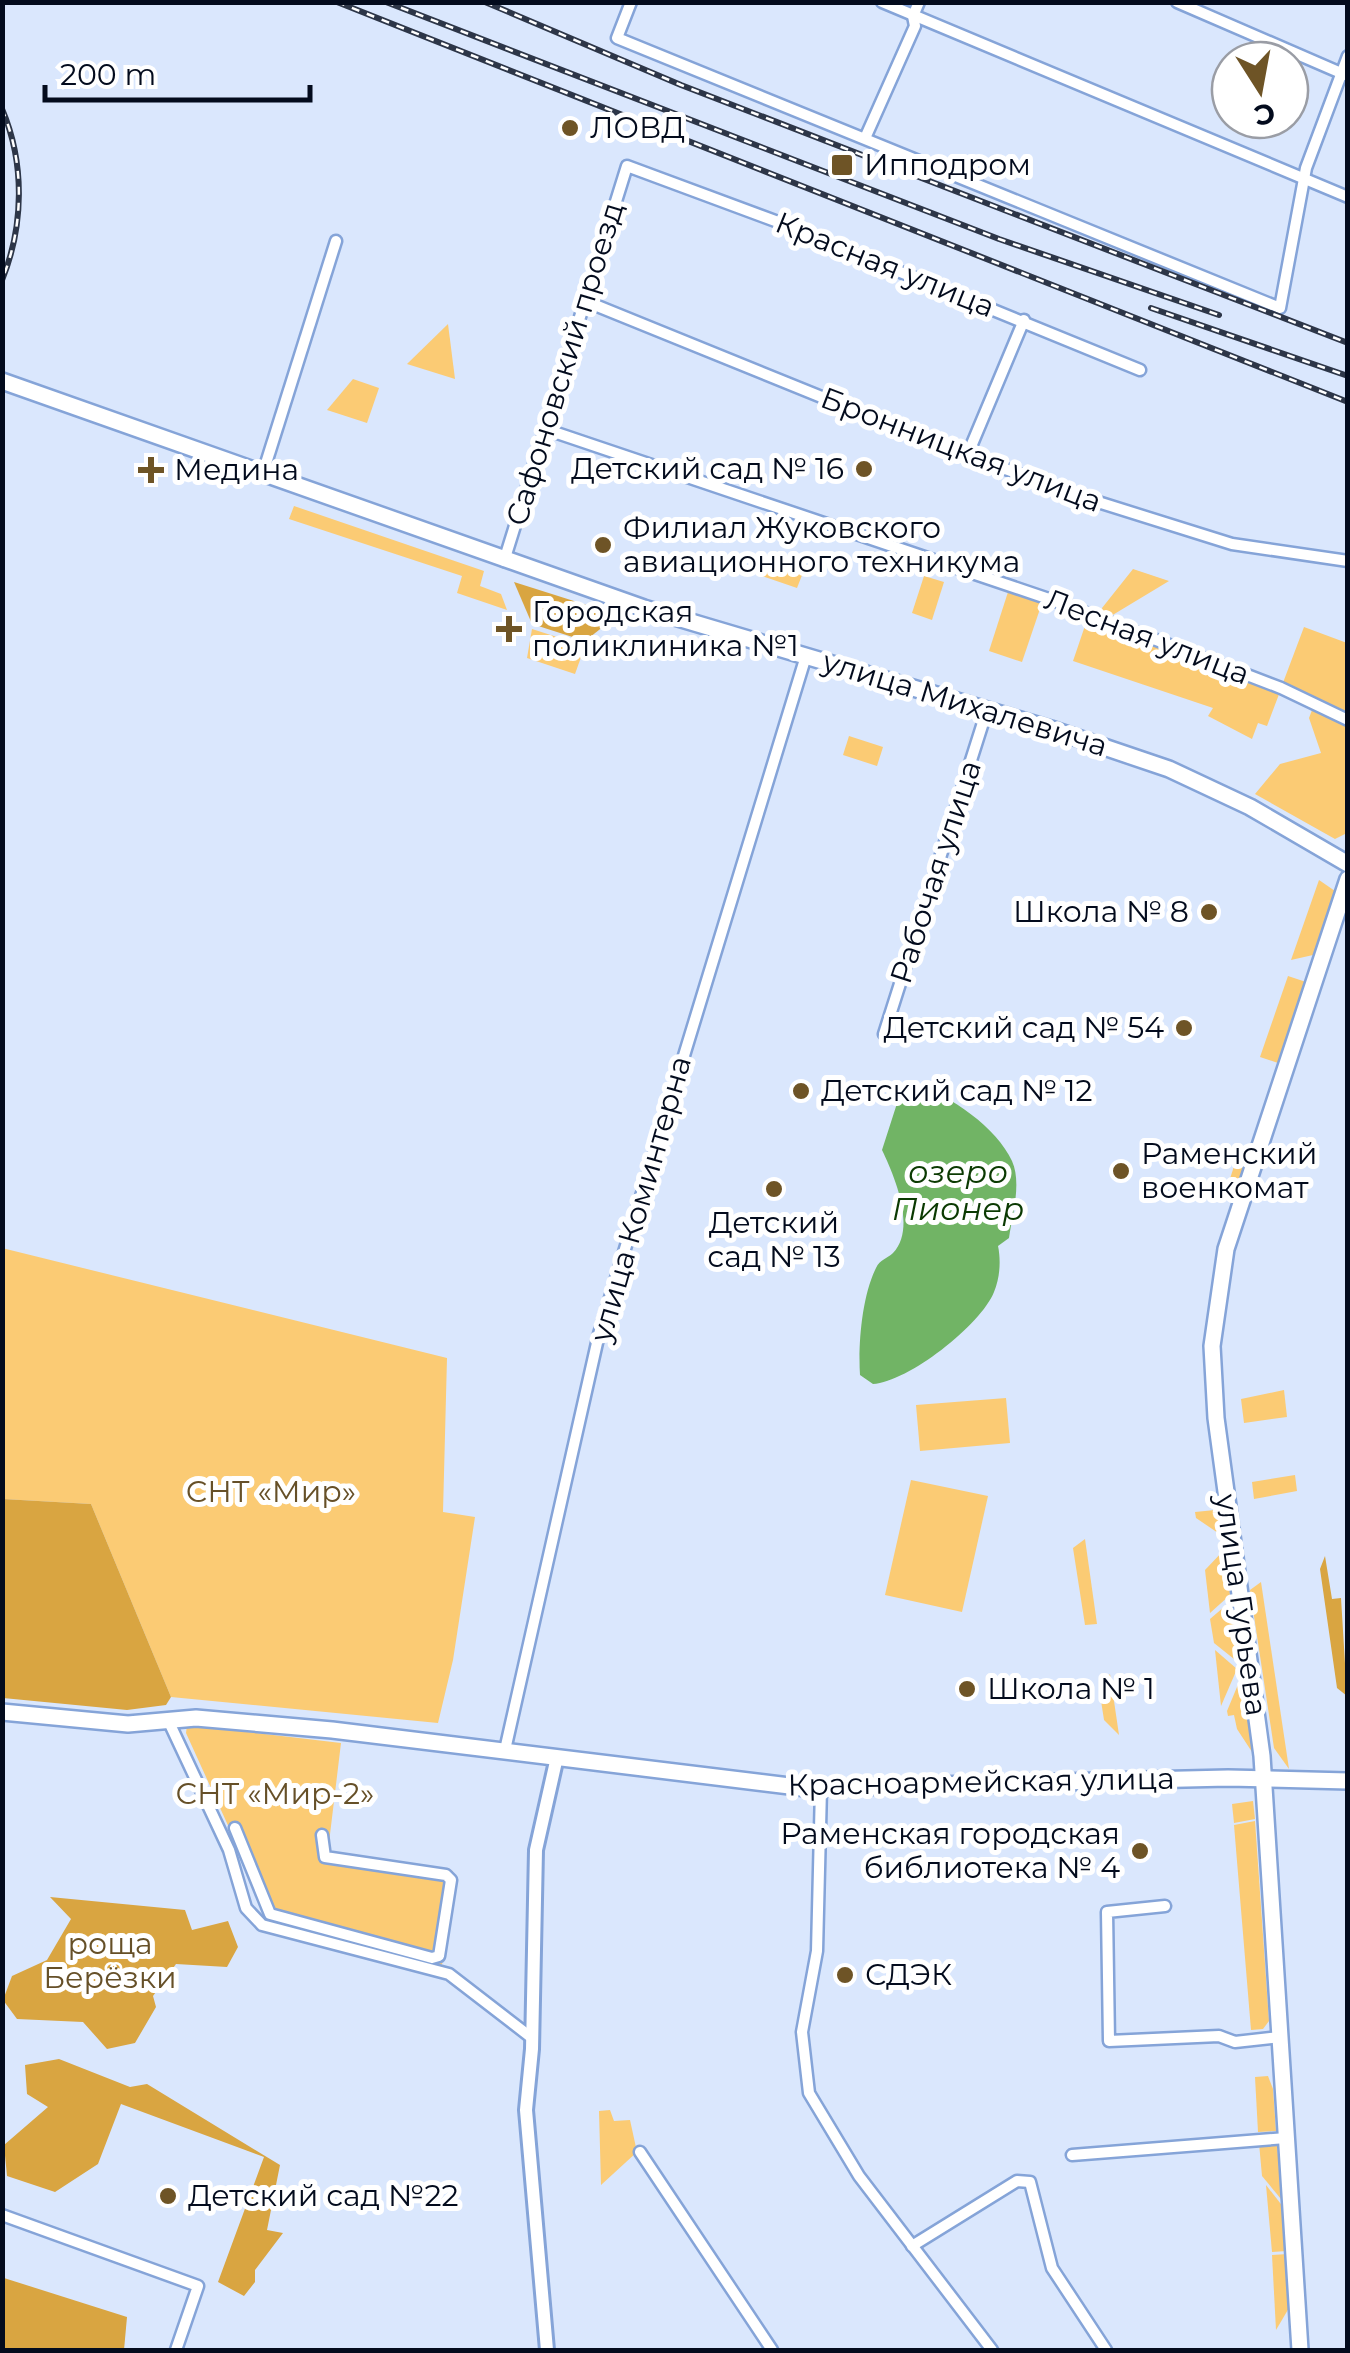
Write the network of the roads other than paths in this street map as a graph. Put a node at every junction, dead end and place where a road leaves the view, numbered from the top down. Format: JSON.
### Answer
{"nodes":[{"id":1,"x":631,"y":2,"type":"edge"},
{"id":2,"x":882,"y":2,"type":"edge"},
{"id":3,"x":919,"y":2,"type":"edge"},
{"id":4,"x":1176,"y":2,"type":"edge"},
{"id":5,"x":913,"y":16,"type":"junction"},
{"id":6,"x":1348,"y":56,"type":"edge"},
{"id":7,"x":1344,"y":75,"type":"edge"},
{"id":8,"x":866,"y":136,"type":"junction"},
{"id":9,"x":627,"y":166,"type":"joint"},
{"id":10,"x":1307,"y":181,"type":"junction"},
{"id":11,"x":1348,"y":197,"type":"edge"},
{"id":12,"x":336,"y":241,"type":"dead end"},
{"id":13,"x":585,"y":301,"type":"junction"},
{"id":14,"x":1024,"y":320,"type":"junction"},
{"id":15,"x":1140,"y":370,"type":"dead end"},
{"id":16,"x":2,"y":381,"type":"edge"},
{"id":17,"x":545,"y":429,"type":"junction"},
{"id":18,"x":967,"y":456,"type":"junction"},
{"id":19,"x":262,"y":476,"type":"junction"},
{"id":20,"x":1348,"y":561,"type":"edge"},
{"id":21,"x":504,"y":562,"type":"junction"},
{"id":22,"x":806,"y":656,"type":"junction"},
{"id":23,"x":987,"y":710,"type":"junction"},
{"id":24,"x":1348,"y":720,"type":"edge"},
{"id":25,"x":1348,"y":864,"type":"edge"},
{"id":26,"x":1348,"y":879,"type":"edge"},
{"id":27,"x":884,"y":1034,"type":"dead end"},
{"id":28,"x":2,"y":1712,"type":"edge"},
{"id":29,"x":168,"y":1720,"type":"junction"},
{"id":30,"x":506,"y":1750,"type":"junction"},
{"id":31,"x":557,"y":1757,"type":"junction"},
{"id":32,"x":1264,"y":1779,"type":"junction"},
{"id":33,"x":1348,"y":1782,"type":"edge"},
{"id":34,"x":821,"y":1788,"type":"junction"},
{"id":35,"x":235,"y":1828,"type":"dead end"},
{"id":36,"x":322,"y":1835,"type":"dead end"},
{"id":37,"x":1165,"y":1906,"type":"dead end"},
{"id":38,"x":1280,"y":2037,"type":"junction"},
{"id":39,"x":532,"y":2038,"type":"junction"},
{"id":40,"x":1286,"y":2138,"type":"junction"},
{"id":41,"x":640,"y":2152,"type":"dead end"},
{"id":42,"x":1072,"y":2155,"type":"dead end"},
{"id":43,"x":2,"y":2215,"type":"edge"},
{"id":44,"x":912,"y":2246,"type":"junction"},
{"id":45,"x":176,"y":2350,"type":"edge"},
{"id":46,"x":546,"y":2350,"type":"edge"},
{"id":47,"x":772,"y":2350,"type":"edge"},
{"id":48,"x":992,"y":2350,"type":"edge"},
{"id":49,"x":1106,"y":2350,"type":"edge"},
{"id":50,"x":1300,"y":2350,"type":"edge"}],
"edges":[{"from":1,"to":8,"type":"street"},
{"from":2,"to":5,"type":"street"},
{"from":3,"to":5,"type":"street"},
{"from":4,"to":7,"type":"street"},
{"from":5,"to":8,"type":"street"},
{"from":5,"to":10,"type":"street"},
{"from":6,"to":7,"type":"street"},
{"from":7,"to":10,"type":"street"},
{"from":8,"to":10,"type":"street"},
{"from":9,"to":13,"type":"street","name":"Сафоновский проезд"},
{"from":9,"to":14,"type":"street","name":"Красная улица"},
{"from":10,"to":11,"type":"street"},
{"from":12,"to":19,"type":"street"},
{"from":13,"to":17,"type":"street","name":"Сафоновский проезд"},
{"from":13,"to":18,"type":"street","name":"Бронницкая улица"},
{"from":14,"to":15,"type":"street","name":"Красная улица"},
{"from":14,"to":18,"type":"street"},
{"from":16,"to":19,"type":"main road","name":"улица Михалевича"},
{"from":17,"to":21,"type":"street","name":"Сафоновский проезд"},
{"from":17,"to":24,"type":"street","name":"Лесная улица"},
{"from":18,"to":20,"type":"street","name":"Бронницкая улица"},
{"from":19,"to":21,"type":"main road","name":"улица Михалевича"},
{"from":21,"to":22,"type":"main road","name":"улица Михалевича"},
{"from":22,"to":23,"type":"main road","name":"улица Михалевича"},
{"from":22,"to":30,"type":"street","name":"улица Коминтерна"},
{"from":23,"to":25,"type":"main road","name":"улица Михалевича"},
{"from":23,"to":27,"type":"street","name":"Рабочая улица"},
{"from":26,"to":32,"type":"main road","name":"улица Гурьева"},
{"from":28,"to":29,"type":"main road","name":"Красноармейская улица"},
{"from":29,"to":30,"type":"main road","name":"Красноармейская улица"},
{"from":29,"to":39,"type":"street"},
{"from":30,"to":31,"type":"main road","name":"Красноармейская улица"},
{"from":31,"to":34,"type":"main road","name":"Красноармейская улица"},
{"from":31,"to":39,"type":"street"},
{"from":32,"to":33,"type":"main road","name":"Красноармейская улица"},
{"from":32,"to":34,"type":"main road","name":"Красноармейская улица"},
{"from":32,"to":38,"type":"main road","name":"улица Гурьева"},
{"from":34,"to":44,"type":"street"},
{"from":35,"to":36,"type":"street"},
{"from":37,"to":38,"type":"street"},
{"from":38,"to":40,"type":"main road","name":"улица Гурьева"},
{"from":39,"to":46,"type":"street"},
{"from":40,"to":42,"type":"street"},
{"from":40,"to":50,"type":"main road","name":"улица Гурьева"},
{"from":41,"to":47,"type":"street"},
{"from":43,"to":45,"type":"street"},
{"from":44,"to":48,"type":"street"},
{"from":44,"to":49,"type":"street"}]}
